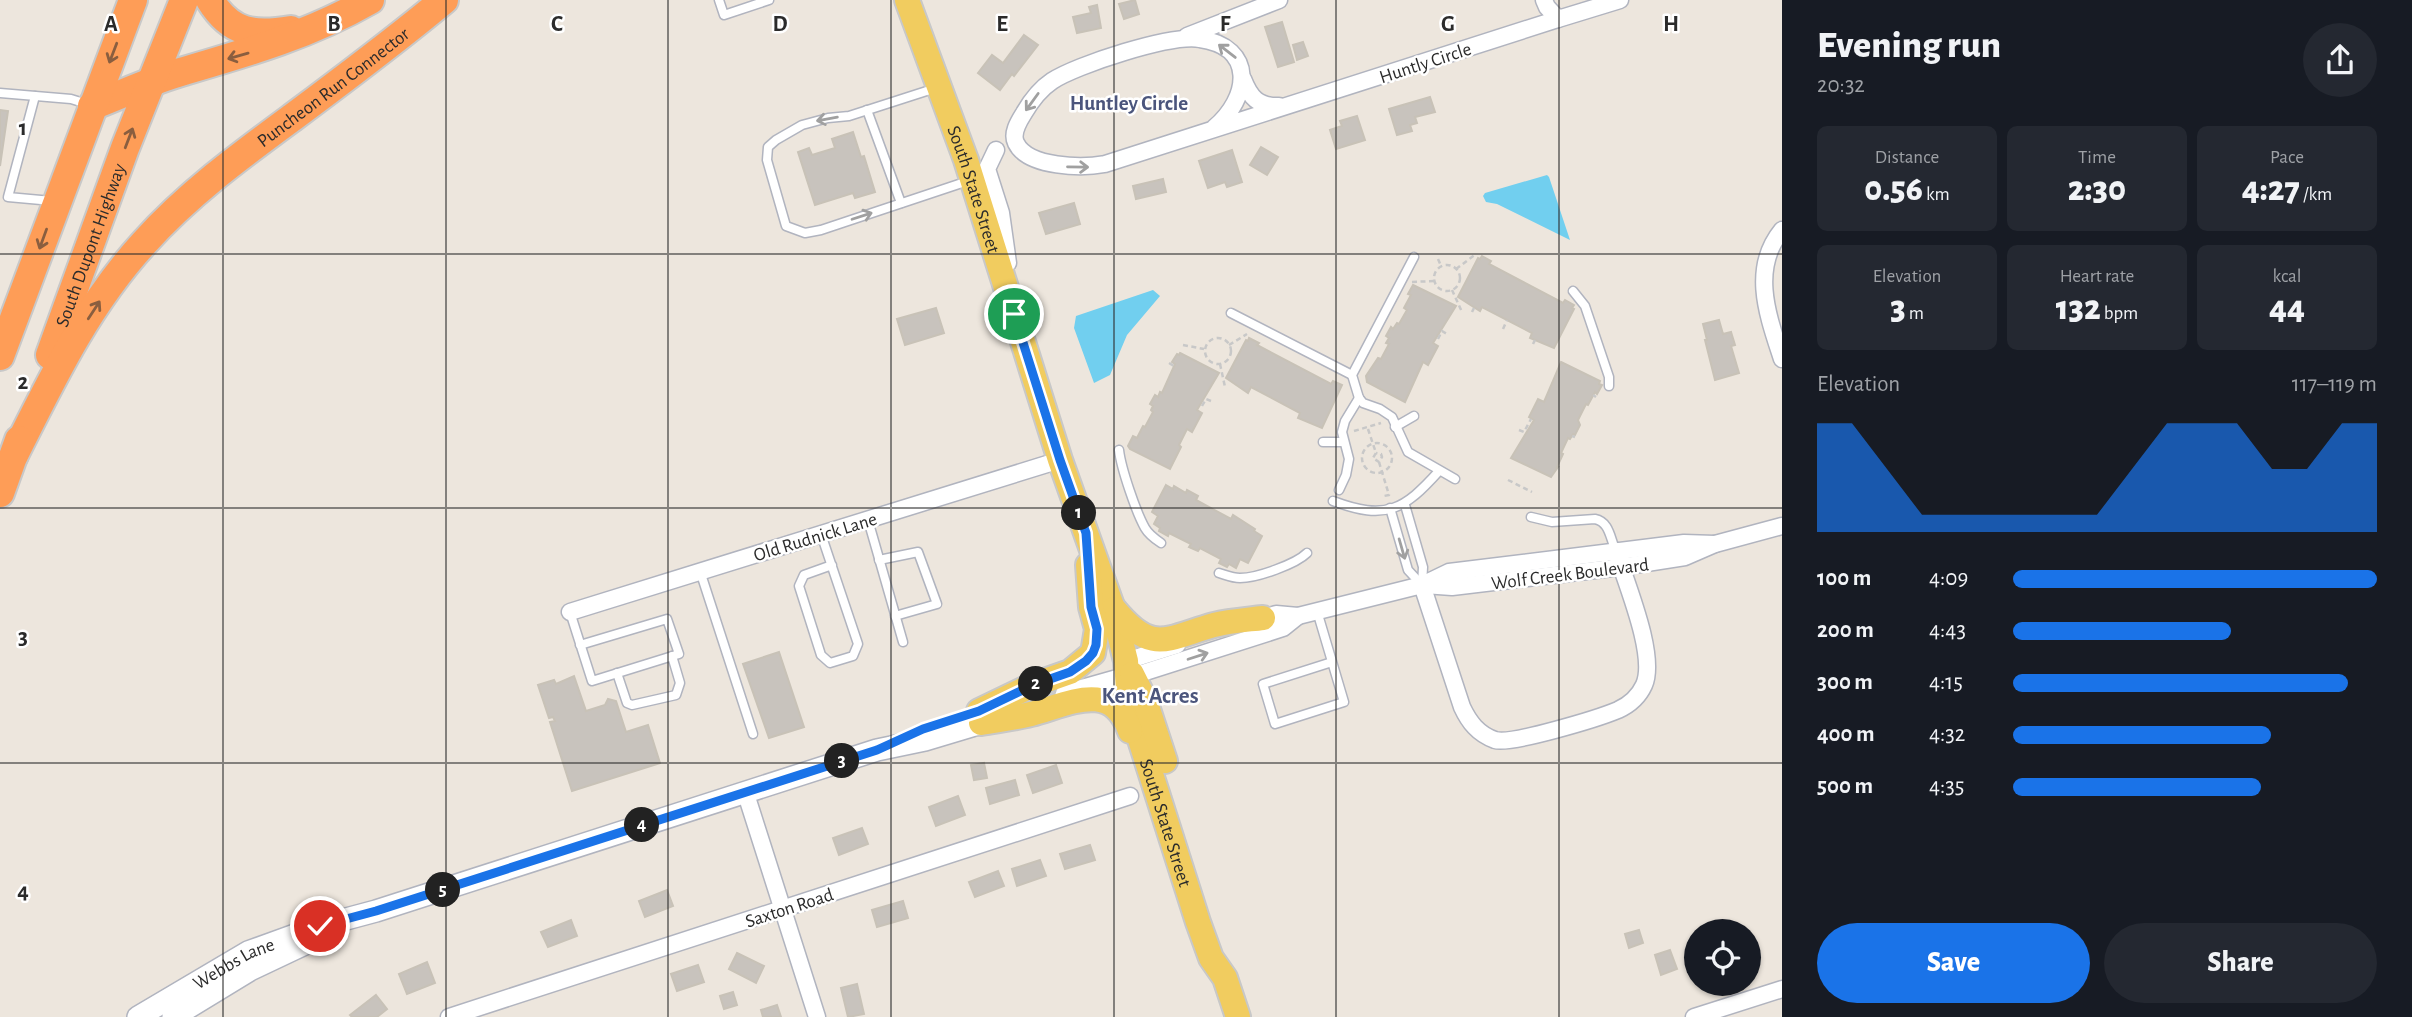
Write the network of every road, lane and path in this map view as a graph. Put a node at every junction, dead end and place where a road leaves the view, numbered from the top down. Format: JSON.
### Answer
{"nodes":[{"id":1,"x":133,"y":0,"type":"edge"},
{"id":2,"x":184,"y":0,"type":"edge"},
{"id":3,"x":209,"y":0,"type":"edge"},
{"id":4,"x":370,"y":0,"type":"edge"},
{"id":5,"x":444,"y":0,"type":"edge"},
{"id":6,"x":719,"y":0,"type":"edge"},
{"id":7,"x":769,"y":0,"type":"edge"},
{"id":8,"x":907,"y":0,"type":"edge"},
{"id":9,"x":1279,"y":0,"type":"edge"},
{"id":10,"x":1544,"y":0,"type":"edge"},
{"id":11,"x":1620,"y":0,"type":"edge"},
{"id":12,"x":1558,"y":19,"type":"junction"},
{"id":13,"x":325,"y":24,"type":"junction"},
{"id":14,"x":1182,"y":38,"type":"junction"},
{"id":15,"x":1243,"y":79,"type":"junction"},
{"id":16,"x":149,"y":83,"type":"junction"},
{"id":17,"x":939,"y":87,"type":"junction"},
{"id":18,"x":0,"y":93,"type":"edge"},
{"id":19,"x":35,"y":96,"type":"junction"},
{"id":20,"x":1292,"y":105,"type":"junction"},
{"id":21,"x":92,"y":106,"type":"junction"},
{"id":22,"x":867,"y":110,"type":"junction"},
{"id":23,"x":1214,"y":128,"type":"junction"},
{"id":24,"x":1016,"y":144,"type":"junction"},
{"id":25,"x":996,"y":150,"type":"junction"},
{"id":26,"x":969,"y":170,"type":"junction"},
{"id":27,"x":4,"y":199,"type":"edge"},
{"id":28,"x":57,"y":202,"type":"junction"},
{"id":29,"x":901,"y":203,"type":"junction"},
{"id":30,"x":1782,"y":230,"type":"edge"},
{"id":31,"x":1476,"y":254,"type":"dead end"},
{"id":32,"x":1413,"y":257,"type":"dead end"},
{"id":33,"x":1438,"y":259,"type":"dead end"},
{"id":34,"x":1441,"y":266,"type":"junction"},
{"id":35,"x":1456,"y":269,"type":"junction"},
{"id":36,"x":1434,"y":281,"type":"junction"},
{"id":37,"x":1412,"y":282,"type":"dead end"},
{"id":38,"x":1452,"y":290,"type":"junction"},
{"id":39,"x":1573,"y":290,"type":"dead end"},
{"id":40,"x":1462,"y":312,"type":"dead end"},
{"id":41,"x":1231,"y":313,"type":"dead end"},
{"id":42,"x":1014,"y":314,"type":"junction"},
{"id":43,"x":1507,"y":320,"type":"dead end"},
{"id":44,"x":1503,"y":329,"type":"dead end"},
{"id":45,"x":1213,"y":331,"type":"dead end"},
{"id":46,"x":1247,"y":334,"type":"dead end"},
{"id":47,"x":1447,"y":334,"type":"dead end"},
{"id":48,"x":1214,"y":338,"type":"junction"},
{"id":49,"x":1438,"y":339,"type":"dead end"},
{"id":50,"x":1183,"y":345,"type":"dead end"},
{"id":51,"x":1229,"y":345,"type":"junction"},
{"id":52,"x":1205,"y":350,"type":"junction"},
{"id":53,"x":0,"y":356,"type":"edge"},
{"id":54,"x":1782,"y":359,"type":"edge"},
{"id":55,"x":1169,"y":363,"type":"dead end"},
{"id":56,"x":1220,"y":364,"type":"junction"},
{"id":57,"x":1174,"y":366,"type":"dead end"},
{"id":58,"x":1352,"y":375,"type":"junction"},
{"id":59,"x":1609,"y":386,"type":"dead end"},
{"id":60,"x":1225,"y":387,"type":"dead end"},
{"id":61,"x":1359,"y":398,"type":"junction"},
{"id":62,"x":1211,"y":401,"type":"dead end"},
{"id":63,"x":1202,"y":406,"type":"dead end"},
{"id":64,"x":1413,"y":416,"type":"dead end"},
{"id":65,"x":1392,"y":418,"type":"junction"},
{"id":66,"x":1531,"y":419,"type":"dead end"},
{"id":67,"x":1395,"y":427,"type":"junction"},
{"id":68,"x":1368,"y":428,"type":"junction"},
{"id":69,"x":1519,"y":430,"type":"dead end"},
{"id":70,"x":1342,"y":432,"type":"junction"},
{"id":71,"x":1323,"y":442,"type":"dead end"},
{"id":72,"x":1344,"y":442,"type":"junction"},
{"id":73,"x":1373,"y":443,"type":"junction"},
{"id":74,"x":1119,"y":450,"type":"dead end"},
{"id":75,"x":14,"y":455,"type":"junction"},
{"id":76,"x":1060,"y":460,"type":"junction"},
{"id":77,"x":1382,"y":471,"type":"junction"},
{"id":78,"x":1439,"y":471,"type":"junction"},
{"id":79,"x":1455,"y":479,"type":"dead end"},
{"id":80,"x":1508,"y":480,"type":"dead end"},
{"id":81,"x":1339,"y":491,"type":"dead end"},
{"id":82,"x":1532,"y":492,"type":"dead end"},
{"id":83,"x":0,"y":493,"type":"edge"},
{"id":84,"x":1384,"y":496,"type":"dead end"},
{"id":85,"x":1333,"y":501,"type":"dead end"},
{"id":86,"x":1405,"y":505,"type":"junction"},
{"id":87,"x":1390,"y":508,"type":"junction"},
{"id":88,"x":1531,"y":517,"type":"dead end"},
{"id":89,"x":868,"y":520,"type":"junction"},
{"id":90,"x":1782,"y":526,"type":"edge"},
{"id":91,"x":1086,"y":533,"type":"junction"},
{"id":92,"x":821,"y":534,"type":"junction"},
{"id":93,"x":1161,"y":543,"type":"dead end"},
{"id":94,"x":1307,"y":552,"type":"dead end"},
{"id":95,"x":1618,"y":559,"type":"junction"},
{"id":96,"x":879,"y":560,"type":"junction"},
{"id":97,"x":832,"y":565,"type":"junction"},
{"id":98,"x":700,"y":571,"type":"junction"},
{"id":99,"x":1219,"y":573,"type":"dead end"},
{"id":100,"x":1422,"y":585,"type":"junction"},
{"id":101,"x":1112,"y":606,"type":"junction"},
{"id":102,"x":1317,"y":611,"type":"junction"},
{"id":103,"x":570,"y":612,"type":"joint"},
{"id":104,"x":895,"y":616,"type":"junction"},
{"id":105,"x":1297,"y":616,"type":"junction"},
{"id":106,"x":1263,"y":618,"type":"junction"},
{"id":107,"x":903,"y":642,"type":"dead end"},
{"id":108,"x":580,"y":645,"type":"junction"},
{"id":109,"x":672,"y":656,"type":"junction"},
{"id":110,"x":1332,"y":662,"type":"junction"},
{"id":111,"x":1128,"y":671,"type":"junction"},
{"id":112,"x":617,"y":673,"type":"junction"},
{"id":113,"x":980,"y":717,"type":"junction"},
{"id":114,"x":753,"y":734,"type":"dead end"},
{"id":115,"x":745,"y":792,"type":"junction"},
{"id":116,"x":1129,"y":796,"type":"dead end"},
{"id":117,"x":1177,"y":856,"type":"junction"},
{"id":118,"x":782,"y":909,"type":"junction"},
{"id":119,"x":376,"y":911,"type":"junction"},
{"id":120,"x":1225,"y":978,"type":"junction"},
{"id":121,"x":1782,"y":989,"type":"edge"},
{"id":122,"x":138,"y":1017,"type":"edge"},
{"id":123,"x":173,"y":1017,"type":"edge"},
{"id":124,"x":449,"y":1017,"type":"edge"},
{"id":125,"x":817,"y":1017,"type":"edge"},
{"id":126,"x":1238,"y":1017,"type":"edge"},
{"id":127,"x":1694,"y":1017,"type":"edge"}],
"edges":[{"from":1,"to":21,"type":"highway","one_way":true},
{"from":2,"to":16,"type":"highway","name":"South Dupont Highway"},
{"from":3,"to":13,"type":"highway"},
{"from":4,"to":13,"type":"highway"},
{"from":75,"to":5,"type":"highway","name":"Puncheon Run Connector","one_way":true},
{"from":6,"to":7,"type":"lane"},
{"from":8,"to":17,"type":"main road","name":"South State Street"},
{"from":9,"to":14,"type":"street","name":"Huntly Circle"},
{"from":10,"to":12,"type":"street"},
{"from":11,"to":12,"type":"street","name":"Huntly Circle"},
{"from":12,"to":20,"type":"street","name":"Huntly Circle"},
{"from":13,"to":16,"type":"highway","one_way":true},
{"from":15,"to":14,"type":"street","name":"Huntly Circle","one_way":true},
{"from":14,"to":24,"type":"street","name":"Huntly Circle","one_way":true},
{"from":15,"to":20,"type":"street","name":"Huntly Circle"},
{"from":15,"to":23,"type":"street"},
{"from":16,"to":21,"type":"highway"},
{"from":75,"to":16,"type":"highway","name":"South Dupont Highway","one_way":true},
{"from":17,"to":22,"type":"lane"},
{"from":17,"to":26,"type":"main road","name":"South State Street"},
{"from":18,"to":19,"type":"lane"},
{"from":19,"to":21,"type":"lane"},
{"from":19,"to":27,"type":"lane"},
{"from":20,"to":23,"type":"street","name":"Huntly Circle"},
{"from":21,"to":28,"type":"highway"},
{"from":22,"to":29,"type":"lane"},
{"from":22,"to":29,"type":"lane","one_way":true},
{"from":24,"to":23,"type":"street","name":"Huntly Circle","one_way":true},
{"from":24,"to":25,"type":"street"},
{"from":25,"to":26,"type":"street"},
{"from":25,"to":42,"type":"street"},
{"from":26,"to":29,"type":"lane"},
{"from":26,"to":42,"type":"main road","name":"South State Street"},
{"from":27,"to":28,"type":"lane"},
{"from":28,"to":53,"type":"highway","one_way":true},
{"from":30,"to":54,"type":"street"},
{"from":31,"to":35,"type":"path"},
{"from":32,"to":58,"type":"lane"},
{"from":33,"to":34,"type":"path"},
{"from":34,"to":35,"type":"path"},
{"from":34,"to":36,"type":"path"},
{"from":35,"to":38,"type":"path"},
{"from":36,"to":37,"type":"path"},
{"from":36,"to":38,"type":"path"},
{"from":38,"to":40,"type":"path"},
{"from":39,"to":59,"type":"lane"},
{"from":41,"to":58,"type":"lane"},
{"from":42,"to":76,"type":"main road","name":"South State Street"},
{"from":43,"to":44,"type":"path"},
{"from":45,"to":48,"type":"path"},
{"from":46,"to":51,"type":"path"},
{"from":47,"to":49,"type":"path"},
{"from":48,"to":51,"type":"path"},
{"from":48,"to":52,"type":"path"},
{"from":50,"to":52,"type":"path"},
{"from":51,"to":56,"type":"path"},
{"from":52,"to":56,"type":"path"},
{"from":55,"to":57,"type":"path"},
{"from":56,"to":60,"type":"path"},
{"from":58,"to":61,"type":"lane"},
{"from":61,"to":65,"type":"lane"},
{"from":61,"to":70,"type":"lane"},
{"from":62,"to":63,"type":"path"},
{"from":64,"to":67,"type":"lane"},
{"from":65,"to":67,"type":"lane"},
{"from":65,"to":68,"type":"path"},
{"from":66,"to":69,"type":"path"},
{"from":67,"to":78,"type":"lane"},
{"from":68,"to":70,"type":"path"},
{"from":68,"to":73,"type":"path"},
{"from":70,"to":72,"type":"lane"},
{"from":71,"to":72,"type":"lane"},
{"from":72,"to":81,"type":"lane"},
{"from":73,"to":77,"type":"path"},
{"from":73,"to":77,"type":"path"},
{"from":73,"to":77,"type":"path"},
{"from":74,"to":93,"type":"lane"},
{"from":75,"to":83,"type":"highway","name":"South Dupont Highway"},
{"from":76,"to":89,"type":"street","name":"Old Rudnick Lane"},
{"from":76,"to":91,"type":"main road","name":"South State Street"},
{"from":77,"to":84,"type":"path"},
{"from":78,"to":79,"type":"lane"},
{"from":78,"to":86,"type":"lane"},
{"from":80,"to":82,"type":"path"},
{"from":85,"to":87,"type":"lane"},
{"from":86,"to":87,"type":"lane"},
{"from":86,"to":100,"type":"lane"},
{"from":87,"to":100,"type":"lane","one_way":true},
{"from":88,"to":95,"type":"lane"},
{"from":89,"to":92,"type":"street","name":"Old Rudnick Lane"},
{"from":89,"to":96,"type":"lane"},
{"from":90,"to":95,"type":"street","name":"Wolf Creek Boulevard"},
{"from":91,"to":101,"type":"main road","name":"South State Street"},
{"from":91,"to":113,"type":"main road"},
{"from":92,"to":97,"type":"lane"},
{"from":92,"to":98,"type":"street","name":"Old Rudnick Lane"},
{"from":94,"to":99,"type":"lane"},
{"from":95,"to":100,"type":"street","name":"Wolf Creek Boulevard"},
{"from":95,"to":100,"type":"street"},
{"from":96,"to":104,"type":"lane"},
{"from":96,"to":104,"type":"lane"},
{"from":97,"to":97,"type":"lane"},
{"from":98,"to":103,"type":"street","name":"Old Rudnick Lane"},
{"from":98,"to":114,"type":"lane"},
{"from":100,"to":102,"type":"street","name":"Wolf Creek Boulevard"},
{"from":101,"to":106,"type":"main road"},
{"from":101,"to":111,"type":"main road","name":"South State Street"},
{"from":102,"to":105,"type":"street","name":"Wolf Creek Boulevard"},
{"from":102,"to":110,"type":"lane"},
{"from":103,"to":108,"type":"lane"},
{"from":104,"to":107,"type":"lane"},
{"from":105,"to":106,"type":"street","name":"Wolf Creek Boulevard"},
{"from":111,"to":105,"type":"street","name":"Wolf Creek Boulevard","one_way":true},
{"from":106,"to":111,"type":"street","name":"Wolf Creek Boulevard"},
{"from":108,"to":109,"type":"lane"},
{"from":108,"to":112,"type":"lane"},
{"from":109,"to":112,"type":"lane"},
{"from":109,"to":112,"type":"lane"},
{"from":110,"to":110,"type":"lane"},
{"from":111,"to":113,"type":"street","name":"Webbs Lane"},
{"from":111,"to":117,"type":"main road","name":"South State Street"},
{"from":111,"to":120,"type":"main road","name":"South State Street"},
{"from":113,"to":115,"type":"street","name":"Webbs Lane"},
{"from":113,"to":117,"type":"main road"},
{"from":115,"to":118,"type":"street"},
{"from":115,"to":119,"type":"street","name":"Webbs Lane"},
{"from":116,"to":118,"type":"street","name":"Saxton Road"},
{"from":117,"to":120,"type":"main road","name":"South State Street"},
{"from":118,"to":124,"type":"street","name":"Saxton Road"},
{"from":118,"to":125,"type":"street"},
{"from":119,"to":122,"type":"street","name":"Webbs Lane"},
{"from":119,"to":123,"type":"street","name":"Webbs Lane"},
{"from":120,"to":126,"type":"main road","name":"South State Street"},
{"from":121,"to":127,"type":"street"}]}
